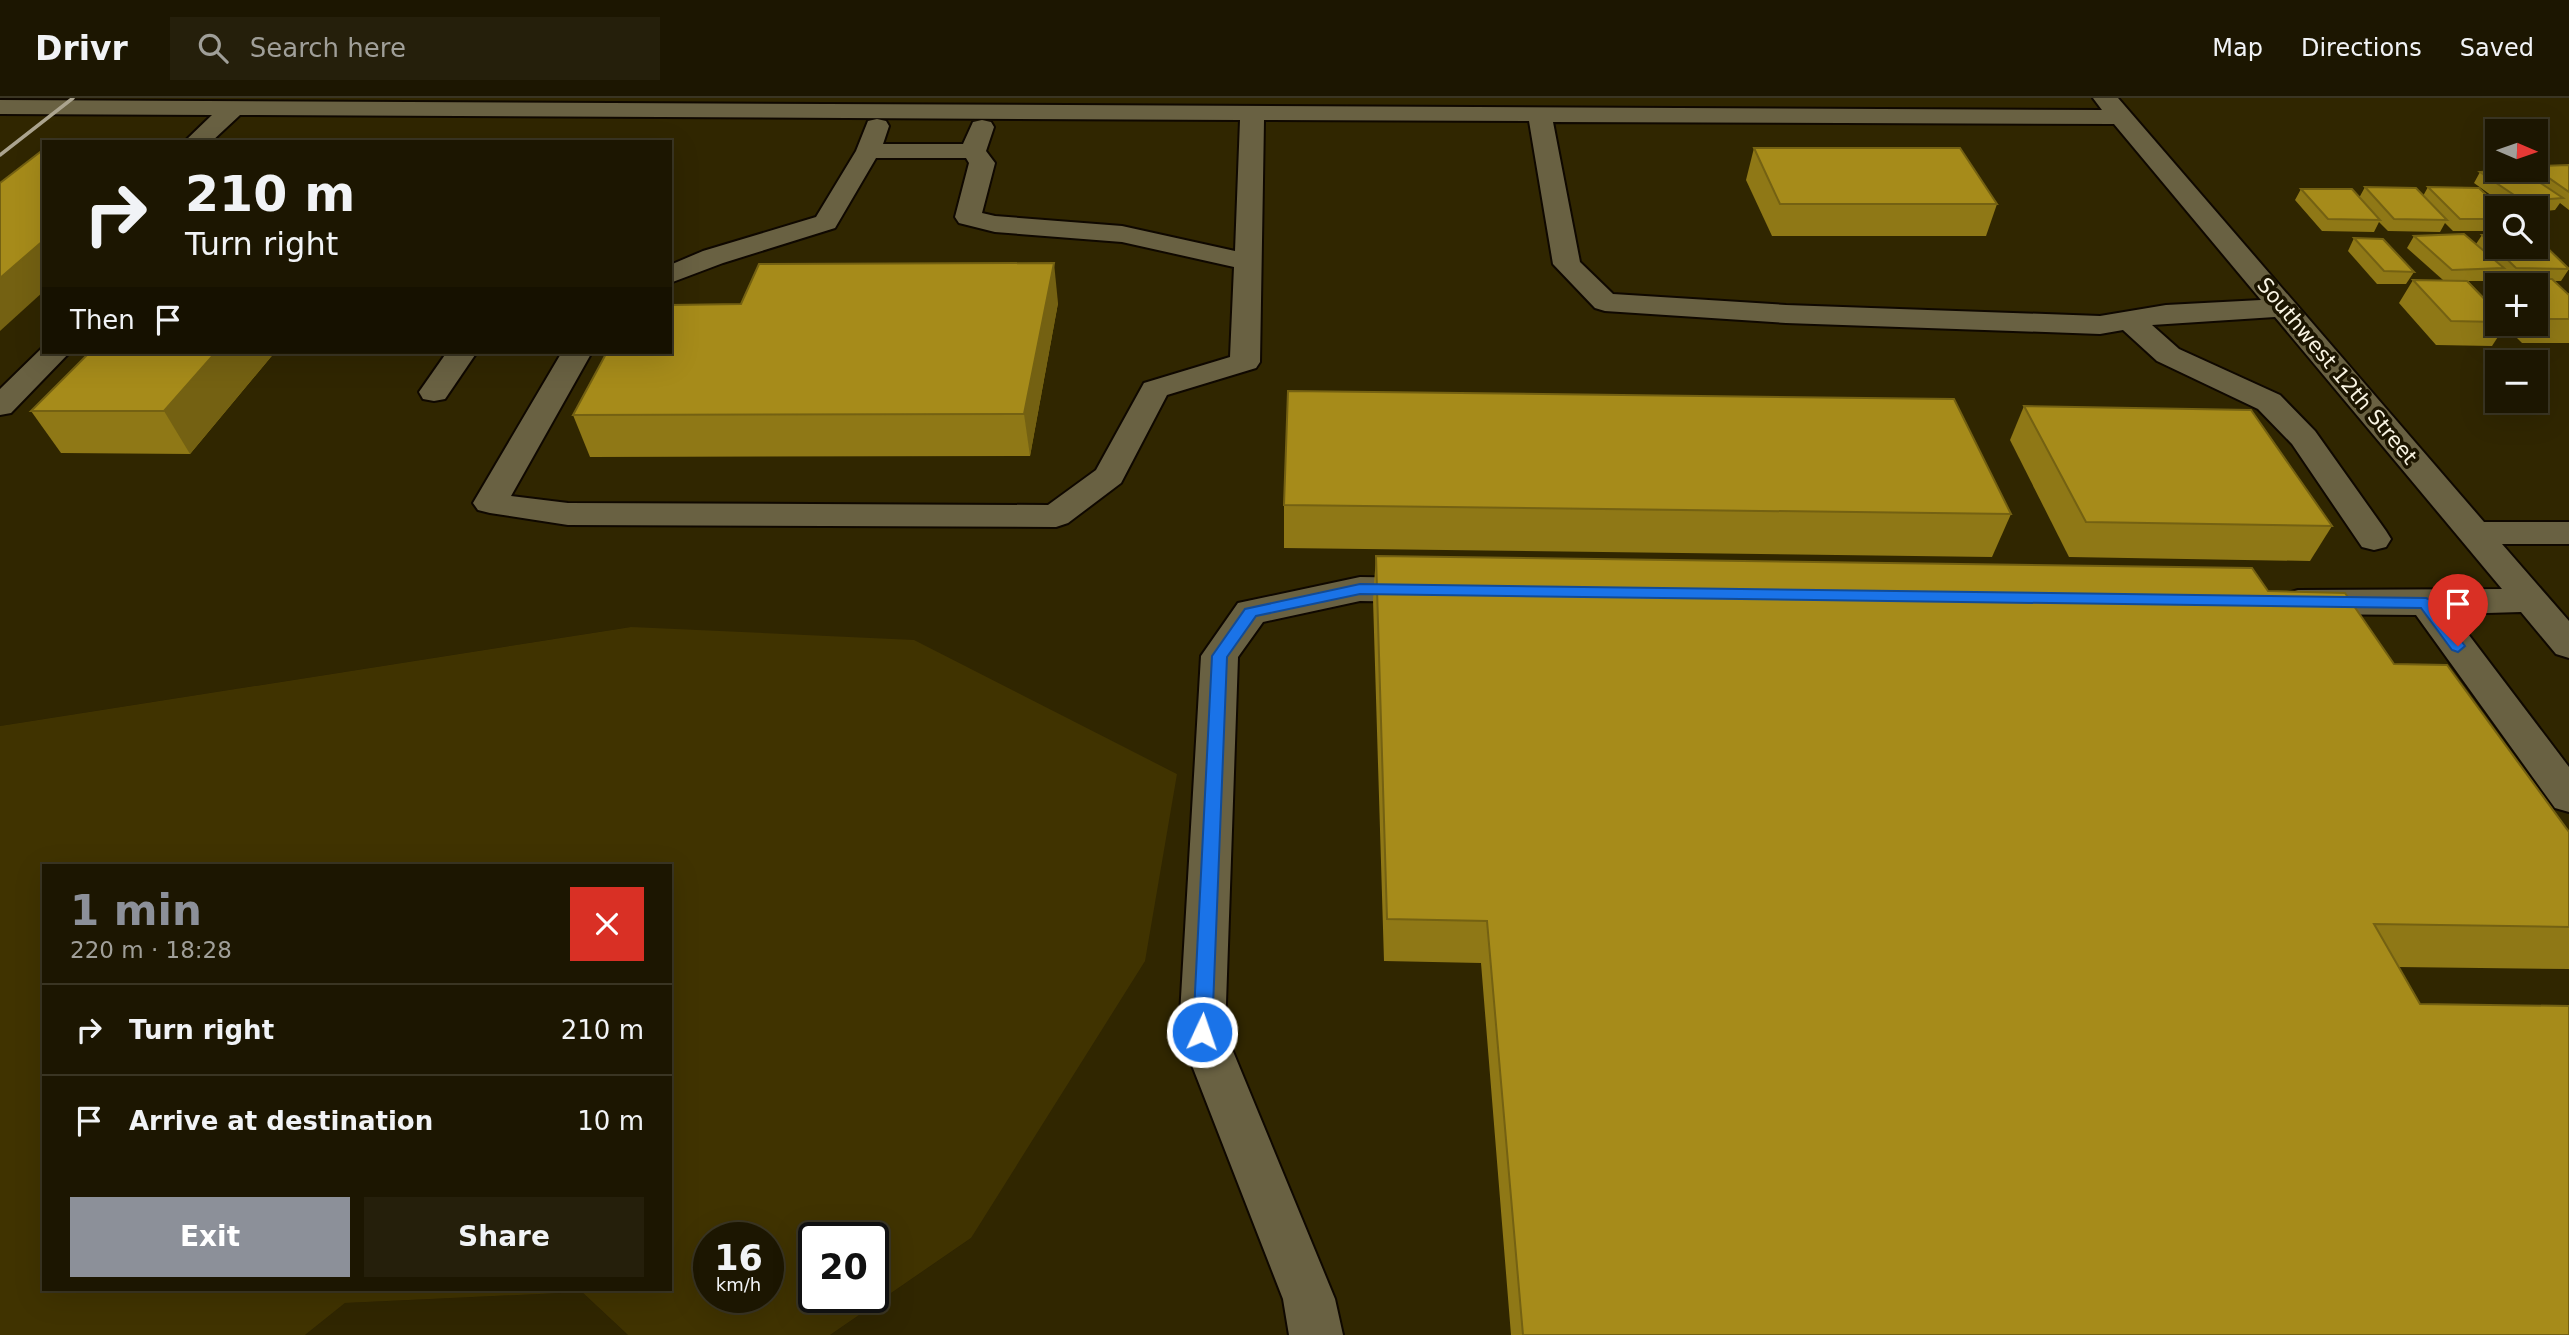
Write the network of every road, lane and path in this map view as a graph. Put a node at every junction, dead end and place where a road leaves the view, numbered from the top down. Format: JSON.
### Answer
{"nodes":[{"id":1,"x":0,"y":107,"type":"edge"},
{"id":2,"x":2113,"y":107,"type":"edge"},
{"id":3,"x":234,"y":108,"type":"junction"},
{"id":4,"x":626,"y":110,"type":"junction"},
{"id":5,"x":883,"y":111,"type":"junction"},
{"id":6,"x":987,"y":112,"type":"junction"},
{"id":7,"x":1252,"y":113,"type":"junction"},
{"id":8,"x":1540,"y":114,"type":"junction"},
{"id":9,"x":612,"y":131,"type":"dead end"},
{"id":10,"x":198,"y":140,"type":"edge"},
{"id":11,"x":867,"y":150,"type":"junction"},
{"id":12,"x":973,"y":151,"type":"junction"},
{"id":13,"x":1249,"y":262,"type":"junction"},
{"id":14,"x":672,"y":274,"type":"edge"},
{"id":15,"x":2282,"y":307,"type":"junction"},
{"id":16,"x":2129,"y":320,"type":"junction"},
{"id":17,"x":53,"y":354,"type":"edge"},
{"id":18,"x":461,"y":354,"type":"edge"},
{"id":19,"x":577,"y":354,"type":"edge"},
{"id":20,"x":434,"y":392,"type":"dead end"},
{"id":21,"x":0,"y":406,"type":"edge"},
{"id":22,"x":2474,"y":533,"type":"junction"},
{"id":23,"x":2569,"y":533,"type":"edge"},
{"id":24,"x":2374,"y":539,"type":"dead end"},
{"id":25,"x":1458,"y":590,"type":"edge"},
{"id":26,"x":2531,"y":600,"type":"junction"},
{"id":27,"x":2262,"y":601,"type":"edge"},
{"id":28,"x":2426,"y":603,"type":"junction"},
{"id":29,"x":2569,"y":645,"type":"edge"},
{"id":30,"x":2569,"y":797,"type":"edge"},
{"id":31,"x":1316,"y":1335,"type":"edge"}],
"edges":[{"from":1,"to":3,"type":"street"},
{"from":2,"to":8,"type":"street"},
{"from":2,"to":15,"type":"street","name":"Southwest 12th Street"},
{"from":3,"to":4,"type":"street"},
{"from":3,"to":10,"type":"street"},
{"from":4,"to":5,"type":"street"},
{"from":4,"to":9,"type":"street"},
{"from":5,"to":6,"type":"street"},
{"from":5,"to":11,"type":"street"},
{"from":6,"to":7,"type":"street"},
{"from":6,"to":12,"type":"street"},
{"from":7,"to":8,"type":"street"},
{"from":7,"to":13,"type":"street"},
{"from":8,"to":16,"type":"street"},
{"from":11,"to":12,"type":"street"},
{"from":11,"to":14,"type":"street"},
{"from":12,"to":13,"type":"street"},
{"from":13,"to":19,"type":"street"},
{"from":15,"to":16,"type":"street"},
{"from":15,"to":22,"type":"street","name":"Southwest 12th Street"},
{"from":16,"to":24,"type":"street"},
{"from":17,"to":21,"type":"street"},
{"from":18,"to":20,"type":"street"},
{"from":22,"to":23,"type":"street"},
{"from":22,"to":26,"type":"street","name":"Southwest 12th Street"},
{"from":25,"to":31,"type":"street"},
{"from":26,"to":28,"type":"street"},
{"from":26,"to":29,"type":"street","name":"Southwest 12th Street"},
{"from":27,"to":28,"type":"street"},
{"from":28,"to":30,"type":"street"}]}
